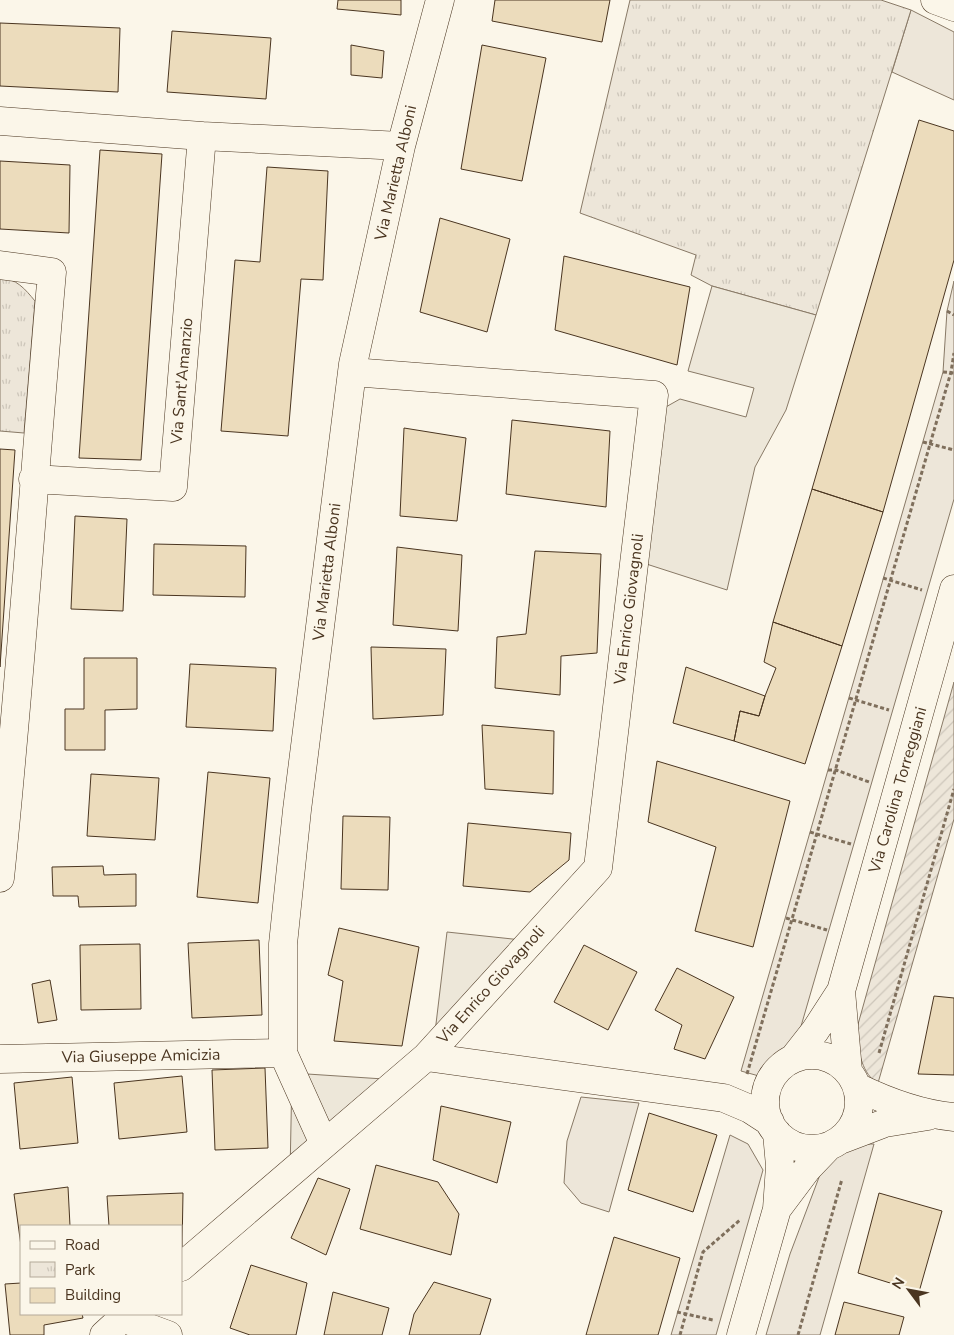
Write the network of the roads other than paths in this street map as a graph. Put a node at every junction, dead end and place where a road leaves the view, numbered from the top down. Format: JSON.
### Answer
{"nodes":[{"id":1,"x":440,"y":0,"type":"edge"},
{"id":2,"x":935,"y":0,"type":"edge"},
{"id":3,"x":954,"y":7,"type":"edge"},
{"id":4,"x":0,"y":121,"type":"edge"},
{"id":5,"x":202,"y":136,"type":"junction"},
{"id":6,"x":401,"y":146,"type":"junction"},
{"id":7,"x":0,"y":265,"type":"edge"},
{"id":8,"x":352,"y":372,"type":"junction"},
{"id":9,"x":33,"y":479,"type":"junction"},
{"id":10,"x":952,"y":596,"type":"edge"},
{"id":11,"x":0,"y":878,"type":"edge"},
{"id":12,"x":841,"y":991,"type":"junction"},
{"id":13,"x":283,"y":1053,"type":"junction"},
{"id":14,"x":426,"y":1057,"type":"junction"},
{"id":15,"x":0,"y":1059,"type":"edge"},
{"id":16,"x":793,"y":1059,"type":"junction"},
{"id":17,"x":853,"y":1079,"type":"junction"},
{"id":18,"x":771,"y":1080,"type":"junction"},
{"id":19,"x":724,"y":1098,"type":"junction"},
{"id":20,"x":943,"y":1116,"type":"edge"},
{"id":21,"x":773,"y":1128,"type":"junction"},
{"id":22,"x":836,"y":1142,"type":"junction"},
{"id":23,"x":324,"y":1144,"type":"junction"},
{"id":24,"x":777,"y":1209,"type":"junction"},
{"id":25,"x":182,"y":1266,"type":"edge"},
{"id":26,"x":118,"y":1322,"type":"edge"},
{"id":27,"x":742,"y":1332,"type":"edge"},
{"id":28,"x":168,"y":1335,"type":"edge"}],
"edges":[{"from":1,"to":6,"type":"street","name":"Via Marietta Alboni"},
{"from":2,"to":3,"type":"street"},
{"from":4,"to":5,"type":"street"},
{"from":5,"to":6,"type":"street"},
{"from":5,"to":9,"type":"street","name":"Via Sant'Amanzio"},
{"from":6,"to":8,"type":"street","name":"Via Marietta Alboni"},
{"from":7,"to":9,"type":"street"},
{"from":8,"to":13,"type":"street","name":"Via Marietta Alboni"},
{"from":8,"to":14,"type":"street","name":"Via Enrico Giovagnoli"},
{"from":9,"to":11,"type":"street"},
{"from":10,"to":12,"type":"street","name":"Via Carolina Torreggiani"},
{"from":12,"to":16,"type":"street","name":"Via Carolina Torreggiani"},
{"from":12,"to":17,"type":"street","name":"Via Carolina Torreggiani"},
{"from":13,"to":15,"type":"street","name":"Via Giuseppe Amicizia"},
{"from":13,"to":23,"type":"street","name":"Via Marietta Alboni"},
{"from":14,"to":19,"type":"street","name":"Via Enrico Giovagnoli"},
{"from":14,"to":23,"type":"street","name":"Via Enrico Giovagnoli"},
{"from":16,"to":17,"type":"street"},
{"from":16,"to":18,"type":"street"},
{"from":17,"to":20,"type":"street"},
{"from":17,"to":22,"type":"street"},
{"from":18,"to":19,"type":"street","name":"Via Enrico Giovagnoli"},
{"from":18,"to":21,"type":"street"},
{"from":19,"to":21,"type":"street","name":"Via Enrico Giovagnoli"},
{"from":20,"to":22,"type":"street"},
{"from":21,"to":22,"type":"street"},
{"from":21,"to":24,"type":"street"},
{"from":22,"to":24,"type":"street"},
{"from":23,"to":25,"type":"street","name":"Via Enrico Giovagnoli"},
{"from":24,"to":27,"type":"street"},
{"from":26,"to":28,"type":"street"}]}
